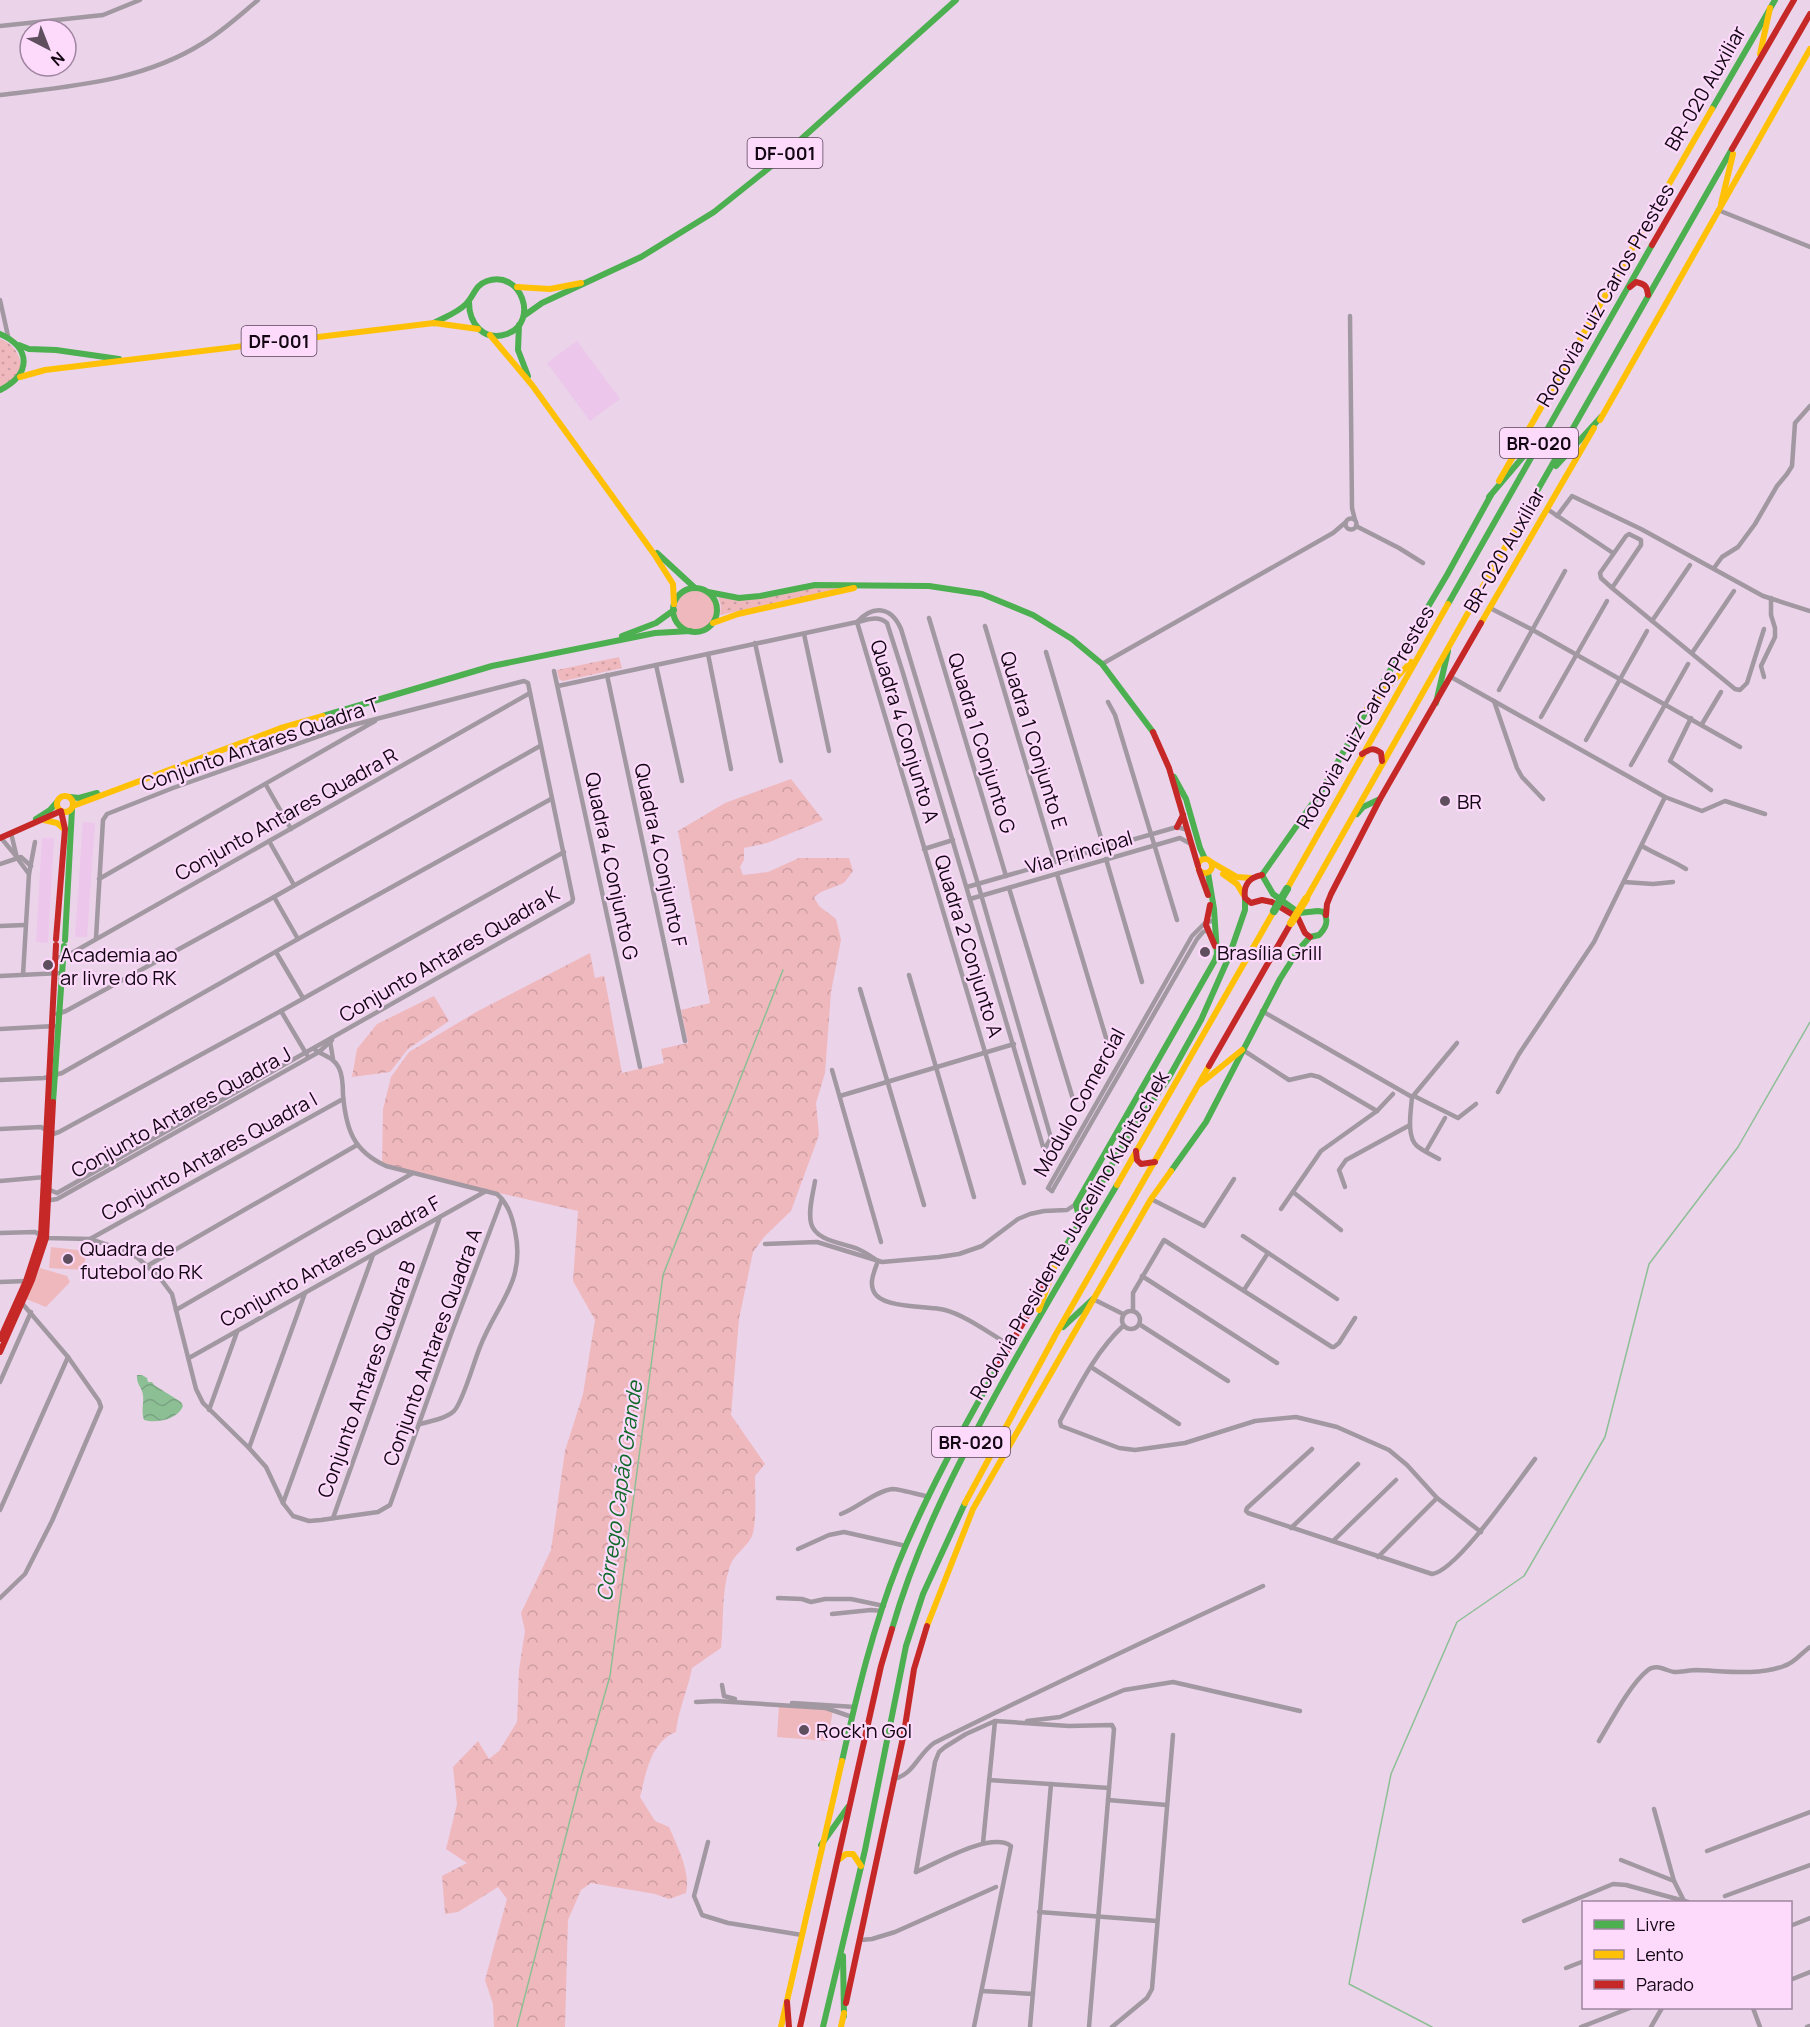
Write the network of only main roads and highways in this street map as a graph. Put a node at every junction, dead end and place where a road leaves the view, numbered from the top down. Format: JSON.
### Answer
{"nodes":[{"id":1,"x":956,"y":0,"type":"edge"},
{"id":2,"x":1794,"y":0,"type":"edge"},
{"id":3,"x":1773,"y":4,"type":"edge"},
{"id":4,"x":1810,"y":14,"type":"edge"},
{"id":5,"x":1810,"y":49,"type":"edge"},
{"id":6,"x":1758,"y":64,"type":"junction"},
{"id":7,"x":1736,"y":142,"type":"junction"},
{"id":8,"x":1719,"y":207,"type":"junction"},
{"id":9,"x":595,"y":280,"type":"junction"},
{"id":10,"x":517,"y":287,"type":"junction"},
{"id":11,"x":1627,"y":289,"type":"junction"},
{"id":12,"x":1648,"y":296,"type":"junction"},
{"id":13,"x":469,"y":302,"type":"junction"},
{"id":14,"x":525,"y":315,"type":"junction"},
{"id":15,"x":434,"y":323,"type":"junction"},
{"id":16,"x":519,"y":325,"type":"junction"},
{"id":17,"x":478,"y":329,"type":"junction"},
{"id":18,"x":4,"y":335,"type":"edge"},
{"id":19,"x":490,"y":335,"type":"junction"},
{"id":20,"x":19,"y":345,"type":"junction"},
{"id":21,"x":124,"y":360,"type":"junction"},
{"id":22,"x":20,"y":377,"type":"junction"},
{"id":23,"x":532,"y":385,"type":"junction"},
{"id":24,"x":0,"y":390,"type":"edge"},
{"id":25,"x":1601,"y":417,"type":"junction"},
{"id":26,"x":1548,"y":428,"type":"junction"},
{"id":27,"x":1546,"y":477,"type":"junction"},
{"id":28,"x":1489,"y":498,"type":"junction"},
{"id":29,"x":644,"y":539,"type":"junction"},
{"id":30,"x":867,"y":585,"type":"junction"},
{"id":31,"x":695,"y":588,"type":"junction"},
{"id":32,"x":708,"y":592,"type":"junction"},
{"id":33,"x":674,"y":607,"type":"junction"},
{"id":34,"x":712,"y":623,"type":"junction"},
{"id":35,"x":690,"y":631,"type":"junction"},
{"id":36,"x":1450,"y":642,"type":"junction"},
{"id":37,"x":602,"y":643,"type":"junction"},
{"id":38,"x":1421,"y":651,"type":"junction"},
{"id":39,"x":1436,"y":703,"type":"junction"},
{"id":40,"x":1367,"y":709,"type":"junction"},
{"id":41,"x":1362,"y":754,"type":"junction"},
{"id":42,"x":1382,"y":761,"type":"junction"},
{"id":43,"x":1169,"y":768,"type":"junction"},
{"id":44,"x":118,"y":788,"type":"junction"},
{"id":45,"x":70,"y":797,"type":"junction"},
{"id":46,"x":1380,"y":800,"type":"junction"},
{"id":47,"x":59,"y":806,"type":"junction"},
{"id":48,"x":73,"y":807,"type":"junction"},
{"id":49,"x":1183,"y":814,"type":"junction"},
{"id":50,"x":43,"y":820,"type":"junction"},
{"id":51,"x":1348,"y":823,"type":"junction"},
{"id":52,"x":1177,"y":827,"type":"road end"},
{"id":53,"x":23,"y":828,"type":"junction"},
{"id":54,"x":65,"y":829,"type":"junction"},
{"id":55,"x":1192,"y":831,"type":"junction"},
{"id":56,"x":1,"y":838,"type":"edge"},
{"id":57,"x":65,"y":864,"type":"junction"},
{"id":58,"x":1205,"y":867,"type":"junction"},
{"id":59,"x":1262,"y":875,"type":"junction"},
{"id":60,"x":1251,"y":878,"type":"junction"},
{"id":61,"x":1287,"y":889,"type":"joint"},
{"id":62,"x":1244,"y":897,"type":"junction"},
{"id":63,"x":1306,"y":899,"type":"joint"},
{"id":64,"x":1326,"y":915,"type":"junction"},
{"id":65,"x":1310,"y":938,"type":"junction"},
{"id":66,"x":1242,"y":1050,"type":"junction"},
{"id":67,"x":1195,"y":1088,"type":"junction"},
{"id":68,"x":1128,"y":1136,"type":"junction"},
{"id":69,"x":1113,"y":1138,"type":"junction"},
{"id":70,"x":1136,"y":1151,"type":"junction"},
{"id":71,"x":1155,"y":1162,"type":"junction"},
{"id":72,"x":47,"y":1176,"type":"junction"},
{"id":73,"x":46,"y":1201,"type":"junction"},
{"id":74,"x":1080,"y":1222,"type":"junction"},
{"id":75,"x":1054,"y":1268,"type":"junction"},
{"id":76,"x":1093,"y":1299,"type":"junction"},
{"id":77,"x":1033,"y":1329,"type":"junction"},
{"id":78,"x":1056,"y":1334,"type":"junction"},
{"id":79,"x":1,"y":1338,"type":"edge"},
{"id":80,"x":0,"y":1352,"type":"edge"},
{"id":81,"x":852,"y":1802,"type":"junction"},
{"id":82,"x":821,"y":1845,"type":"junction"},
{"id":83,"x":838,"y":1860,"type":"junction"},
{"id":84,"x":861,"y":1866,"type":"junction"},
{"id":85,"x":843,"y":1942,"type":"junction"},
{"id":86,"x":787,"y":2002,"type":"junction"},
{"id":87,"x":844,"y":2016,"type":"junction"},
{"id":88,"x":781,"y":2027,"type":"edge"},
{"id":89,"x":789,"y":2027,"type":"edge"},
{"id":90,"x":800,"y":2027,"type":"edge"},
{"id":91,"x":823,"y":2027,"type":"edge"},
{"id":92,"x":841,"y":2027,"type":"edge"}],
"edges":[{"from":1,"to":9,"type":"main road","number":"DF-001"},
{"from":2,"to":6,"type":"main road","name":"Rodovia Luiz Carlos Prestes","number":"BR-020"},
{"from":3,"to":6,"type":"main road"},
{"from":3,"to":28,"type":"main road","name":"BR-020 Auxiliar"},
{"from":4,"to":7,"type":"main road","name":"Rodovia Luiz Carlos Prestes","number":"BR-020"},
{"from":5,"to":8,"type":"main road","name":"BR-020 Auxiliar"},
{"from":6,"to":11,"type":"main road","name":"Rodovia Luiz Carlos Prestes","number":"BR-020"},
{"from":7,"to":8,"type":"main road"},
{"from":7,"to":12,"type":"main road","name":"Rodovia Luiz Carlos Prestes","number":"BR-020"},
{"from":8,"to":25,"type":"main road","name":"BR-020 Auxiliar"},
{"from":9,"to":10,"type":"main road","number":"DF-001"},
{"from":9,"to":14,"type":"main road","number":"DF-001"},
{"from":10,"to":13,"type":"main road","number":"DF-001"},
{"from":10,"to":14,"type":"main road"},
{"from":11,"to":12,"type":"main road"},
{"from":11,"to":26,"type":"main road","name":"Rodovia Luiz Carlos Prestes","number":"BR-020"},
{"from":12,"to":27,"type":"main road","name":"Rodovia Luiz Carlos Prestes","number":"BR-020"},
{"from":13,"to":15,"type":"main road","number":"DF-001"},
{"from":13,"to":17,"type":"main road"},
{"from":14,"to":16,"type":"main road","number":"DF-001"},
{"from":15,"to":17,"type":"main road","number":"DF-001"},
{"from":15,"to":21,"type":"main road","number":"DF-001"},
{"from":16,"to":19,"type":"main road"},
{"from":16,"to":23,"type":"main road"},
{"from":17,"to":19,"type":"main road","number":"DF-001"},
{"from":18,"to":20,"type":"main road"},
{"from":19,"to":23,"type":"main road"},
{"from":20,"to":21,"type":"main road","number":"DF-001"},
{"from":20,"to":22,"type":"main road"},
{"from":21,"to":22,"type":"main road","number":"DF-001"},
{"from":22,"to":24,"type":"main road","number":"DF-001"},
{"from":23,"to":29,"type":"main road"},
{"from":25,"to":27,"type":"main road"},
{"from":25,"to":39,"type":"main road","name":"BR-020 Auxiliar"},
{"from":26,"to":28,"type":"main road"},
{"from":26,"to":38,"type":"main road","name":"Rodovia Luiz Carlos Prestes","number":"BR-020"},
{"from":27,"to":36,"type":"main road","name":"Rodovia Luiz Carlos Prestes","number":"BR-020"},
{"from":28,"to":40,"type":"main road","name":"BR-020 Auxiliar"},
{"from":29,"to":31,"type":"main road"},
{"from":29,"to":33,"type":"main road"},
{"from":30,"to":32,"type":"main road"},
{"from":30,"to":34,"type":"main road"},
{"from":30,"to":43,"type":"main road"},
{"from":31,"to":32,"type":"main road"},
{"from":31,"to":33,"type":"main road"},
{"from":32,"to":34,"type":"main road"},
{"from":33,"to":35,"type":"main road"},
{"from":33,"to":37,"type":"main road"},
{"from":34,"to":35,"type":"main road"},
{"from":35,"to":37,"type":"main road"},
{"from":36,"to":39,"type":"main road"},
{"from":36,"to":42,"type":"main road","name":"Rodovia Luiz Carlos Prestes","number":"BR-020"},
{"from":37,"to":44,"type":"main road"},
{"from":38,"to":40,"type":"main road"},
{"from":38,"to":41,"type":"main road","name":"Rodovia Luiz Carlos Prestes","number":"BR-020"},
{"from":39,"to":46,"type":"main road","name":"BR-020 Auxiliar"},
{"from":40,"to":59,"type":"main road","name":"BR-020 Auxiliar"},
{"from":41,"to":42,"type":"main road"},
{"from":41,"to":61,"type":"main road","name":"Rodovia Luiz Carlos Prestes","number":"BR-020"},
{"from":42,"to":51,"type":"main road","name":"Rodovia Luiz Carlos Prestes","number":"BR-020"},
{"from":43,"to":49,"type":"main road"},
{"from":43,"to":55,"type":"main road"},
{"from":44,"to":45,"type":"main road"},
{"from":44,"to":48,"type":"main road"},
{"from":45,"to":47,"type":"main road"},
{"from":45,"to":48,"type":"main road"},
{"from":46,"to":51,"type":"main road"},
{"from":46,"to":64,"type":"main road","name":"BR-020 Auxiliar"},
{"from":47,"to":48,"type":"main road"},
{"from":47,"to":50,"type":"main road"},
{"from":47,"to":53,"type":"main road"},
{"from":47,"to":54,"type":"main road"},
{"from":48,"to":57,"type":"main road"},
{"from":49,"to":52,"type":"main road"},
{"from":49,"to":55,"type":"main road"},
{"from":50,"to":53,"type":"main road"},
{"from":50,"to":54,"type":"main road"},
{"from":51,"to":63,"type":"main road","name":"Rodovia Luiz Carlos Prestes","number":"BR-020"},
{"from":53,"to":56,"type":"main road"},
{"from":54,"to":57,"type":"main road"},
{"from":55,"to":58,"type":"main road"},
{"from":55,"to":58,"type":"main road"},
{"from":57,"to":72,"type":"main road"},
{"from":58,"to":60,"type":"main road"},
{"from":58,"to":62,"type":"main road"},
{"from":58,"to":69,"type":"main road"},
{"from":59,"to":60,"type":"main road"},
{"from":59,"to":64,"type":"main road"},
{"from":60,"to":62,"type":"main road"},
{"from":61,"to":70,"type":"main road","name":"Rodovia Presidente Juscelino Kubitschek","number":"BR-020","bridge":true},
{"from":62,"to":65,"type":"main road"},
{"from":62,"to":68,"type":"main road"},
{"from":63,"to":67,"type":"main road","name":"Rodovia Presidente Juscelino Kubitschek","number":"BR-020","bridge":true},
{"from":64,"to":65,"type":"main road","name":"BR-020 Auxiliar"},
{"from":65,"to":66,"type":"main road"},
{"from":66,"to":67,"type":"main road"},
{"from":66,"to":76,"type":"main road"},
{"from":67,"to":71,"type":"main road","name":"Rodovia Presidente Juscelino Kubitschek","number":"BR-020"},
{"from":68,"to":69,"type":"main road"},
{"from":68,"to":74,"type":"main road"},
{"from":69,"to":74,"type":"main road"},
{"from":70,"to":71,"type":"main road"},
{"from":70,"to":77,"type":"main road","name":"Rodovia Presidente Juscelino Kubitschek","number":"BR-020"},
{"from":71,"to":78,"type":"main road","name":"Rodovia Presidente Juscelino Kubitschek","number":"BR-020"},
{"from":72,"to":73,"type":"main road"},
{"from":72,"to":73,"type":"main road"},
{"from":73,"to":79,"type":"main road"},
{"from":74,"to":75,"type":"main road"},
{"from":75,"to":77,"type":"main road"},
{"from":75,"to":82,"type":"main road"},
{"from":76,"to":78,"type":"main road"},
{"from":76,"to":87,"type":"main road"},
{"from":77,"to":81,"type":"main road","name":"Rodovia Presidente Juscelino Kubitschek","number":"BR-020"},
{"from":78,"to":84,"type":"main road","name":"Rodovia Presidente Juscelino Kubitschek","number":"BR-020"},
{"from":79,"to":80,"type":"main road"},
{"from":81,"to":82,"type":"main road"},
{"from":81,"to":83,"type":"main road","name":"Rodovia Presidente Juscelino Kubitschek","number":"BR-020"},
{"from":82,"to":86,"type":"main road"},
{"from":83,"to":84,"type":"main road"},
{"from":83,"to":90,"type":"main road","name":"Rodovia Presidente Juscelino Kubitschek","number":"BR-020"},
{"from":84,"to":85,"type":"main road","name":"Rodovia Presidente Juscelino Kubitschek","number":"BR-020"},
{"from":85,"to":87,"type":"main road"},
{"from":85,"to":91,"type":"main road","name":"Rodovia Presidente Juscelino Kubitschek","number":"BR-020"},
{"from":86,"to":88,"type":"main road"},
{"from":86,"to":89,"type":"main road"},
{"from":87,"to":92,"type":"main road"}]}
